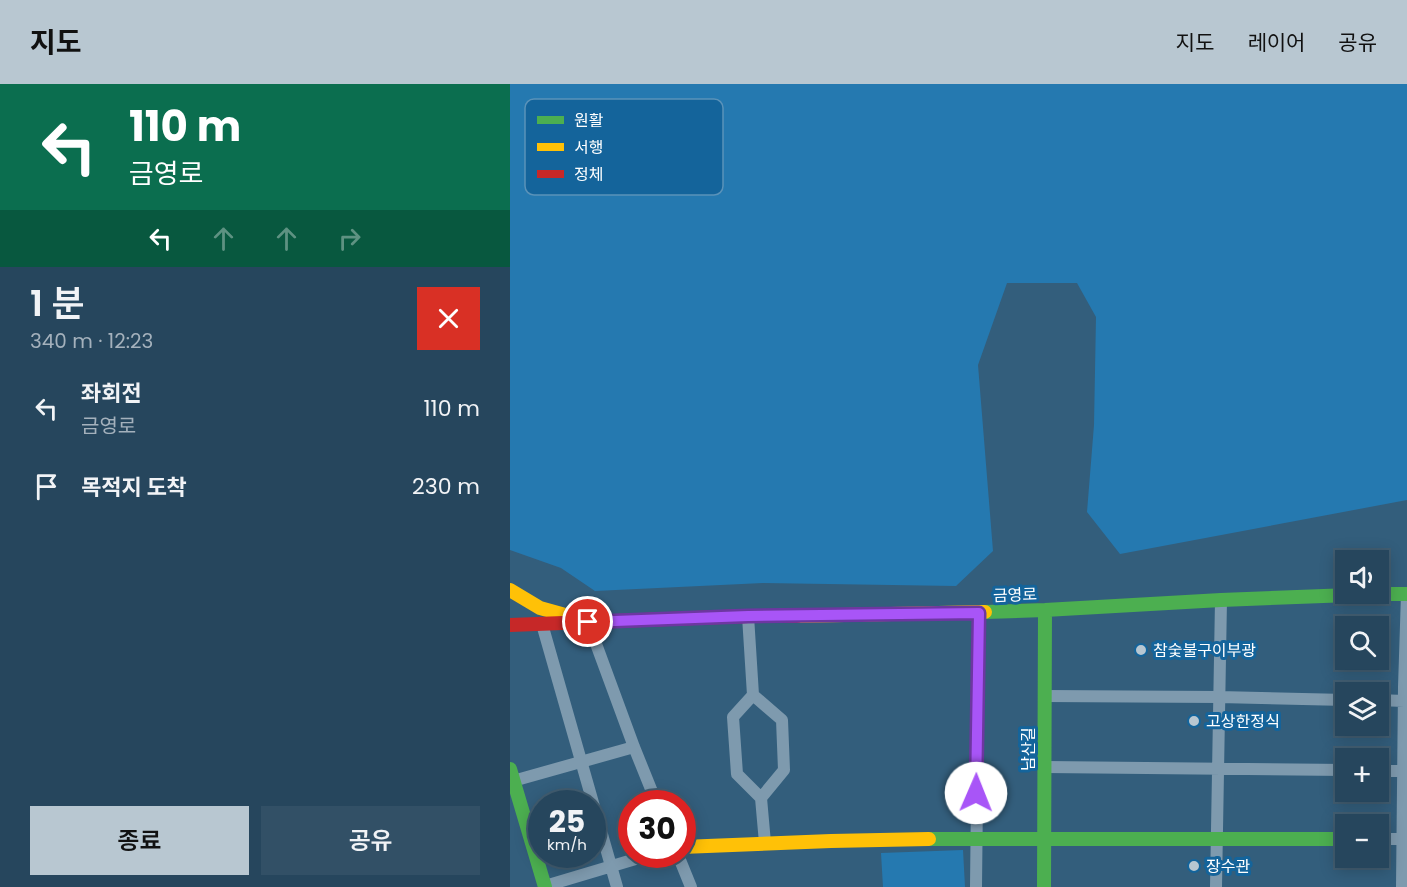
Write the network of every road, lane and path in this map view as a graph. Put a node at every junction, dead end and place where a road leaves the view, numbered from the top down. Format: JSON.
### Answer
{"nodes":[{"id":1,"x":510,"y":590,"type":"edge"},
{"id":2,"x":1389,"y":594,"type":"edge"},
{"id":3,"x":1407,"y":594,"type":"edge"},
{"id":4,"x":1335,"y":596,"type":"edge"},
{"id":5,"x":1221,"y":600,"type":"junction"},
{"id":6,"x":1045,"y":610,"type":"junction"},
{"id":7,"x":979,"y":613,"type":"junction"},
{"id":8,"x":748,"y":616,"type":"junction"},
{"id":9,"x":588,"y":622,"type":"junction"},
{"id":10,"x":542,"y":624,"type":"junction"},
{"id":11,"x":510,"y":625,"type":"edge"},
{"id":12,"x":1406,"y":687,"type":"edge"},
{"id":13,"x":753,"y":695,"type":"junction"},
{"id":14,"x":1045,"y":696,"type":"junction"},
{"id":15,"x":1219,"y":697,"type":"junction"},
{"id":16,"x":1335,"y":700,"type":"edge"},
{"id":17,"x":1389,"y":700,"type":"edge"},
{"id":18,"x":1404,"y":701,"type":"junction"},
{"id":19,"x":634,"y":747,"type":"junction"},
{"id":20,"x":580,"y":763,"type":"junction"},
{"id":21,"x":1045,"y":767,"type":"junction"},
{"id":22,"x":1218,"y":768,"type":"junction"},
{"id":23,"x":1335,"y":770,"type":"edge"},
{"id":24,"x":1389,"y":771,"type":"edge"},
{"id":25,"x":1403,"y":771,"type":"junction"},
{"id":26,"x":512,"y":775,"type":"edge"},
{"id":27,"x":651,"y":790,"type":"edge"},
{"id":28,"x":761,"y":798,"type":"junction"},
{"id":29,"x":976,"y":838,"type":"junction"},
{"id":30,"x":1044,"y":838,"type":"junction"},
{"id":31,"x":1335,"y":839,"type":"edge"},
{"id":32,"x":1389,"y":839,"type":"edge"},
{"id":33,"x":1405,"y":839,"type":"edge"},
{"id":34,"x":1217,"y":840,"type":"junction"},
{"id":35,"x":765,"y":843,"type":"junction"},
{"id":36,"x":696,"y":846,"type":"edge"},
{"id":37,"x":618,"y":865,"type":"edge"},
{"id":38,"x":611,"y":867,"type":"junction"},
{"id":39,"x":683,"y":868,"type":"edge"},
{"id":40,"x":545,"y":886,"type":"edge"},
{"id":41,"x":617,"y":887,"type":"edge"},
{"id":42,"x":691,"y":887,"type":"edge"},
{"id":43,"x":976,"y":887,"type":"edge"},
{"id":44,"x":1044,"y":887,"type":"edge"},
{"id":45,"x":1216,"y":887,"type":"edge"},
{"id":46,"x":1402,"y":887,"type":"edge"}],
"edges":[{"from":1,"to":9,"type":"street"},
{"from":2,"to":3,"type":"street","name":"금영로"},
{"from":3,"to":12,"type":"street"},
{"from":4,"to":5,"type":"street","name":"금영로"},
{"from":5,"to":6,"type":"street","name":"금영로"},
{"from":5,"to":15,"type":"street"},
{"from":6,"to":7,"type":"street","name":"금영로"},
{"from":6,"to":14,"type":"street","name":"남산길"},
{"from":7,"to":8,"type":"street","name":"금영로"},
{"from":7,"to":29,"type":"street"},
{"from":8,"to":9,"type":"street","name":"금영로"},
{"from":8,"to":13,"type":"street"},
{"from":9,"to":10,"type":"street","name":"금영로"},
{"from":9,"to":19,"type":"street"},
{"from":10,"to":11,"type":"street","name":"금영로"},
{"from":10,"to":20,"type":"street"},
{"from":12,"to":18,"type":"street"},
{"from":13,"to":28,"type":"street"},
{"from":13,"to":28,"type":"street"},
{"from":14,"to":15,"type":"street"},
{"from":14,"to":21,"type":"street","name":"남산길"},
{"from":15,"to":16,"type":"street"},
{"from":15,"to":22,"type":"street"},
{"from":17,"to":18,"type":"street"},
{"from":18,"to":25,"type":"street"},
{"from":19,"to":20,"type":"street"},
{"from":19,"to":27,"type":"street"},
{"from":20,"to":26,"type":"street"},
{"from":20,"to":38,"type":"street"},
{"from":21,"to":22,"type":"street"},
{"from":21,"to":30,"type":"street","name":"남산길"},
{"from":22,"to":23,"type":"street"},
{"from":22,"to":34,"type":"street"},
{"from":24,"to":25,"type":"street"},
{"from":25,"to":33,"type":"street"},
{"from":26,"to":40,"type":"street"},
{"from":28,"to":35,"type":"street"},
{"from":29,"to":30,"type":"street"},
{"from":29,"to":35,"type":"street"},
{"from":29,"to":43,"type":"street"},
{"from":30,"to":34,"type":"street"},
{"from":30,"to":44,"type":"street","name":"남산길"},
{"from":31,"to":34,"type":"street"},
{"from":32,"to":33,"type":"street"},
{"from":33,"to":46,"type":"street"},
{"from":34,"to":45,"type":"street"},
{"from":35,"to":36,"type":"street"},
{"from":37,"to":38,"type":"street"},
{"from":38,"to":40,"type":"street"},
{"from":38,"to":41,"type":"street"},
{"from":39,"to":42,"type":"street"}]}
